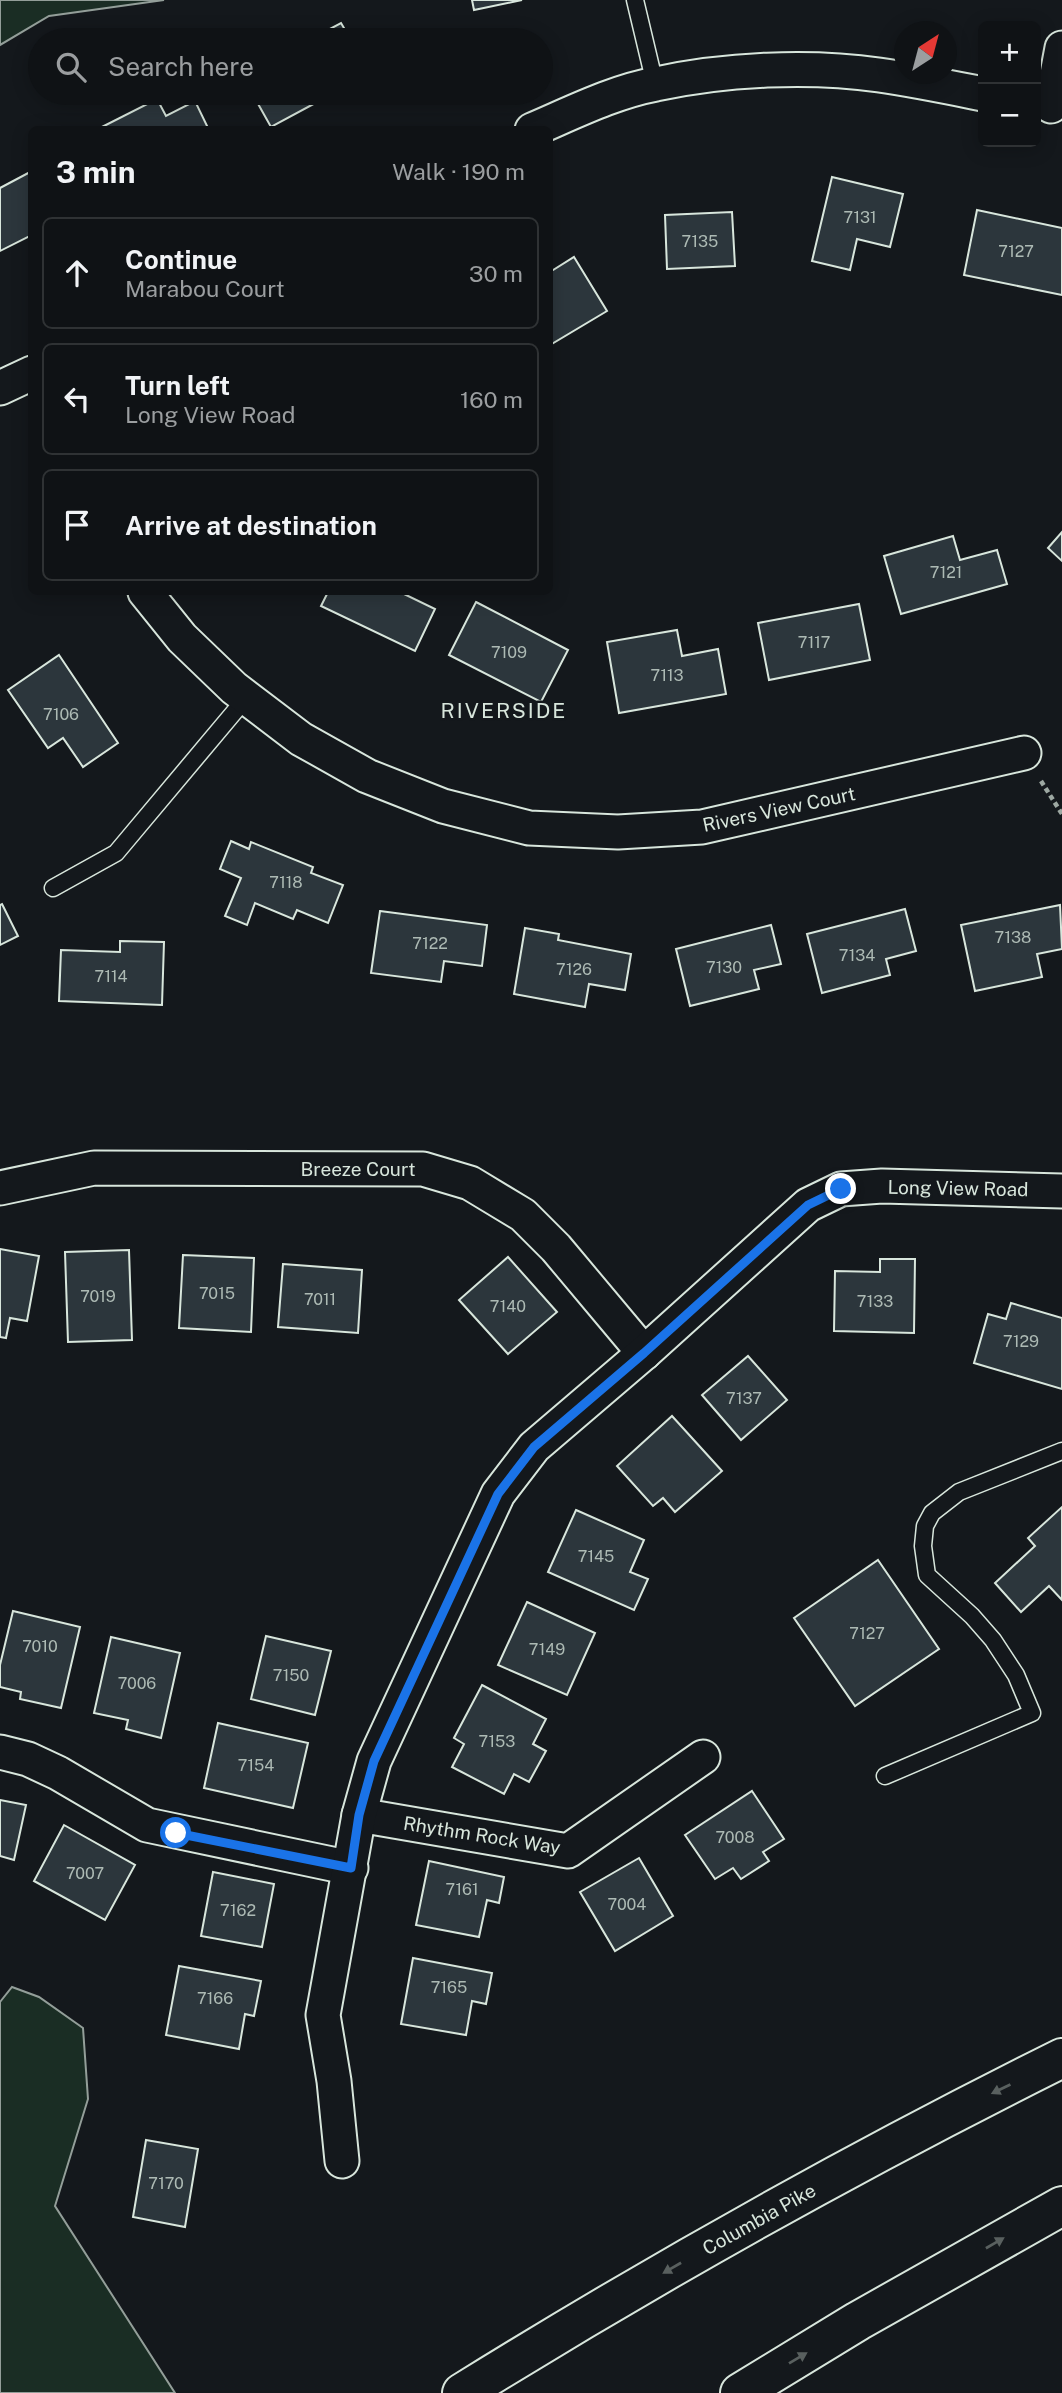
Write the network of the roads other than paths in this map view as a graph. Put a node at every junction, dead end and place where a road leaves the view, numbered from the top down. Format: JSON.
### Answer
{"nodes":[{"id":1,"x":635,"y":0,"type":"edge"},
{"id":2,"x":1062,"y":48,"type":"edge"},
{"id":3,"x":654,"y":84,"type":"junction"},
{"id":4,"x":978,"y":93,"type":"edge"},
{"id":5,"x":1050,"y":106,"type":"edge"},
{"id":6,"x":540,"y":126,"type":"edge"},
{"id":7,"x":147,"y":595,"type":"edge"},
{"id":8,"x":246,"y":698,"type":"junction"},
{"id":9,"x":1024,"y":753,"type":"dead end"},
{"id":10,"x":53,"y":888,"type":"dead end"},
{"id":11,"x":0,"y":1188,"type":"edge"},
{"id":12,"x":1062,"y":1191,"type":"edge"},
{"id":13,"x":644,"y":1353,"type":"junction"},
{"id":14,"x":1062,"y":1451,"type":"edge"},
{"id":15,"x":0,"y":1752,"type":"edge"},
{"id":16,"x":703,"y":1757,"type":"dead end"},
{"id":17,"x":885,"y":1776,"type":"dead end"},
{"id":18,"x":359,"y":1815,"type":"junction"},
{"id":19,"x":351,"y":1868,"type":"junction"},
{"id":20,"x":1062,"y":2058,"type":"edge"},
{"id":21,"x":342,"y":2161,"type":"dead end"},
{"id":22,"x":1062,"y":2206,"type":"edge"},
{"id":23,"x":462,"y":2393,"type":"edge"},
{"id":24,"x":740,"y":2393,"type":"edge"}],
"edges":[{"from":1,"to":3,"type":"lane"},
{"from":2,"to":5,"type":"street"},
{"from":3,"to":4,"type":"street"},
{"from":3,"to":6,"type":"street"},
{"from":7,"to":8,"type":"street","name":"Rivers View Court"},
{"from":8,"to":9,"type":"street","name":"Rivers View Court"},
{"from":8,"to":10,"type":"lane"},
{"from":11,"to":13,"type":"street","name":"Breeze Court"},
{"from":12,"to":13,"type":"street","name":"Long View Road"},
{"from":13,"to":18,"type":"street","name":"Long View Road"},
{"from":14,"to":17,"type":"lane"},
{"from":15,"to":19,"type":"street"},
{"from":16,"to":18,"type":"street","name":"Rhythm Rock Way"},
{"from":18,"to":19,"type":"street","name":"Long View Road"},
{"from":19,"to":21,"type":"street","name":"Long View Road"},
{"from":20,"to":23,"type":"highway","name":"Columbia Pike","one_way":true},
{"from":24,"to":22,"type":"highway","one_way":true}]}
